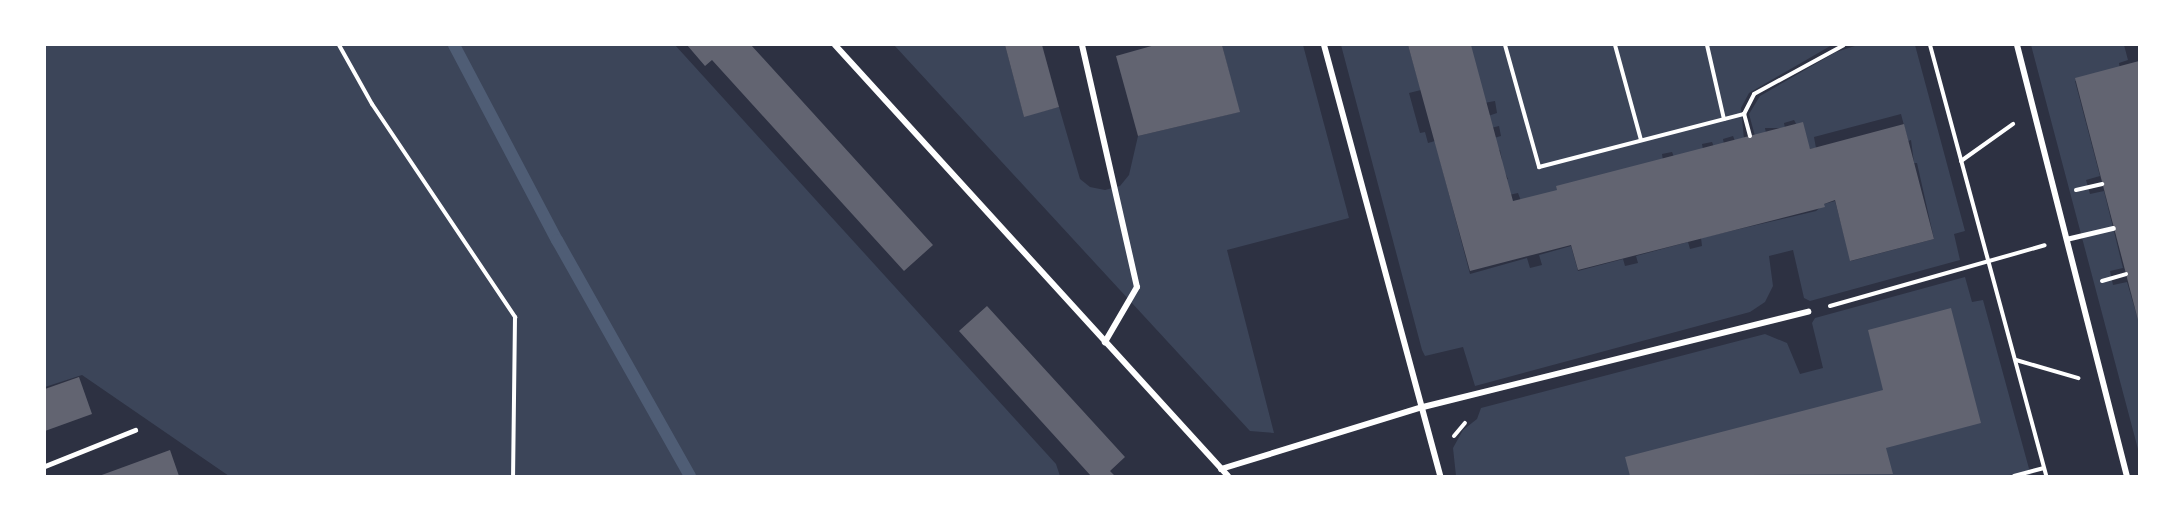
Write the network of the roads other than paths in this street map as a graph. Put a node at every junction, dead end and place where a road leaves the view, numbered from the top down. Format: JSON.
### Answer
{"nodes":[{"id":1,"x":835,"y":45,"type":"edge"},
{"id":2,"x":1082,"y":45,"type":"edge"},
{"id":3,"x":1324,"y":45,"type":"edge"},
{"id":4,"x":2017,"y":45,"type":"edge"},
{"id":5,"x":2113,"y":228,"type":"dead end"},
{"id":6,"x":2066,"y":239,"type":"junction"},
{"id":7,"x":1808,"y":312,"type":"road end"},
{"id":8,"x":1105,"y":342,"type":"junction"},
{"id":9,"x":1423,"y":407,"type":"junction"},
{"id":10,"x":135,"y":430,"type":"dead end"},
{"id":11,"x":45,"y":466,"type":"edge"},
{"id":12,"x":1221,"y":469,"type":"junction"},
{"id":13,"x":1228,"y":476,"type":"edge"},
{"id":14,"x":1440,"y":476,"type":"edge"},
{"id":15,"x":2127,"y":476,"type":"edge"}],
"edges":[{"from":1,"to":8,"type":"street"},
{"from":2,"to":8,"type":"street"},
{"from":3,"to":9,"type":"street"},
{"from":4,"to":6,"type":"street"},
{"from":5,"to":6,"type":"lane"},
{"from":6,"to":15,"type":"street"},
{"from":7,"to":9,"type":"street"},
{"from":8,"to":12,"type":"street"},
{"from":9,"to":12,"type":"street"},
{"from":9,"to":14,"type":"street"},
{"from":10,"to":11,"type":"lane"},
{"from":12,"to":13,"type":"street"}]}
